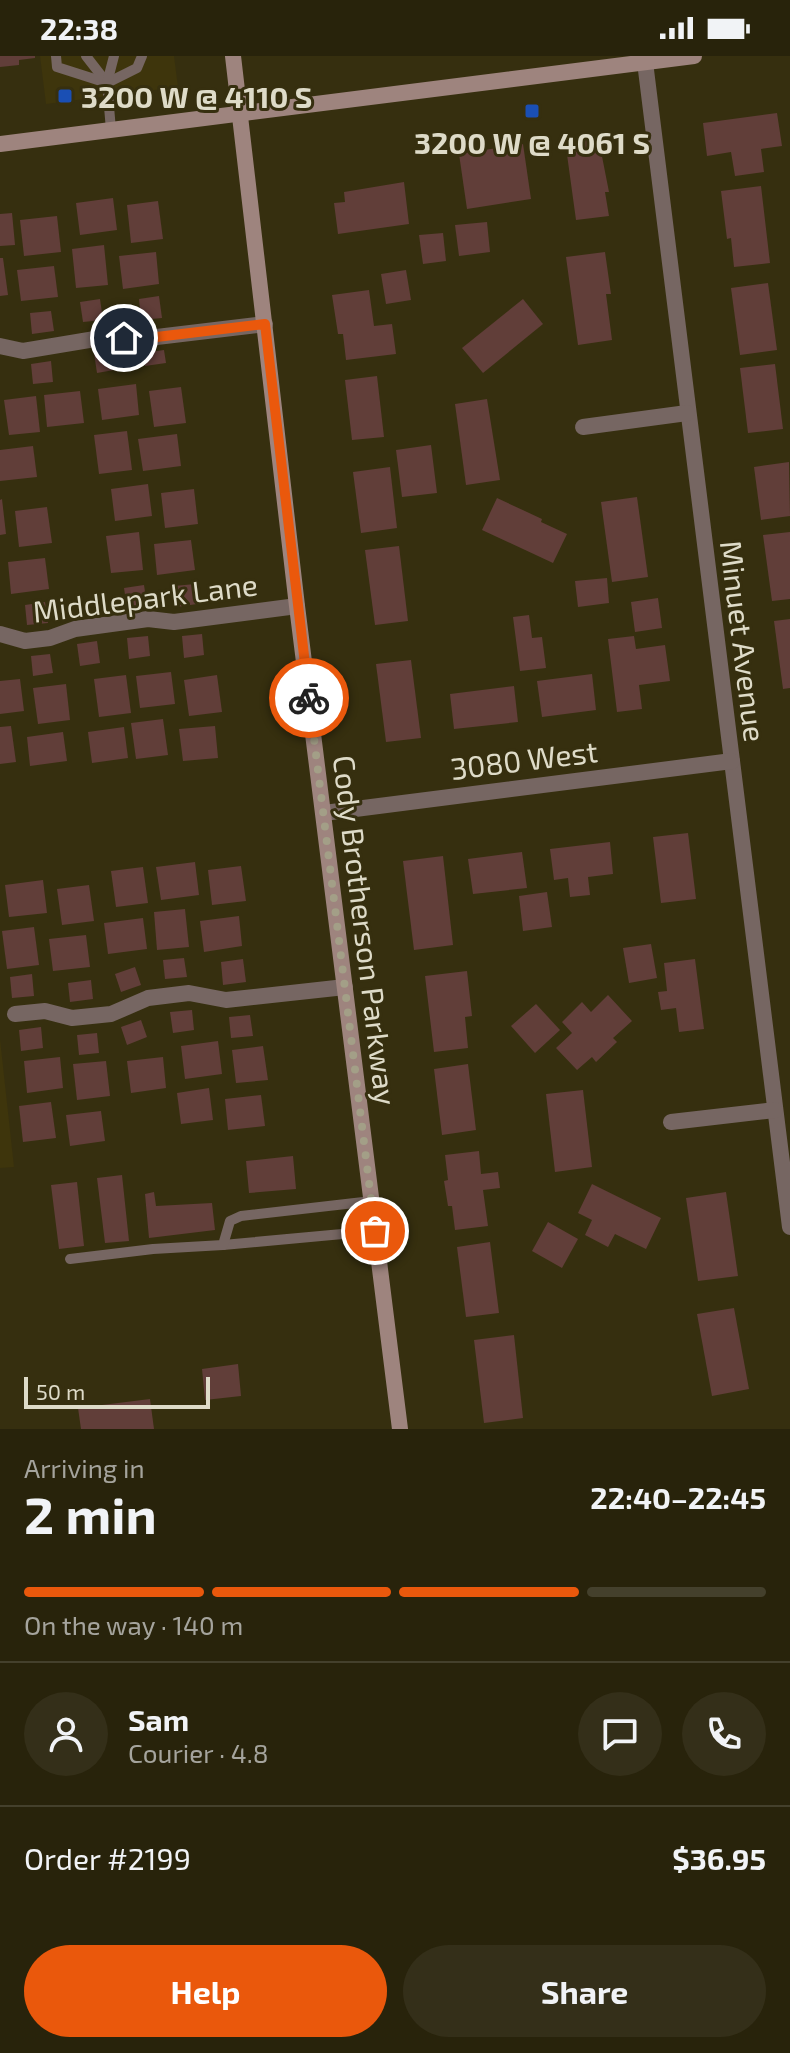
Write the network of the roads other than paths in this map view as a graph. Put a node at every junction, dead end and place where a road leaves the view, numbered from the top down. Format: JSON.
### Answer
{"nodes":[{"id":1,"x":56,"y":56,"type":"edge"},
{"id":2,"x":86,"y":56,"type":"edge"},
{"id":3,"x":114,"y":56,"type":"edge"},
{"id":4,"x":142,"y":56,"type":"edge"},
{"id":5,"x":233,"y":56,"type":"edge"},
{"id":6,"x":694,"y":56,"type":"edge"},
{"id":7,"x":645,"y":62,"type":"junction"},
{"id":8,"x":107,"y":83,"type":"junction"},
{"id":9,"x":241,"y":114,"type":"junction"},
{"id":10,"x":111,"y":130,"type":"junction"},
{"id":11,"x":0,"y":144,"type":"edge"},
{"id":12,"x":265,"y":324,"type":"junction"},
{"id":13,"x":0,"y":346,"type":"edge"},
{"id":14,"x":687,"y":413,"type":"junction"},
{"id":15,"x":583,"y":427,"type":"dead end"},
{"id":16,"x":297,"y":606,"type":"junction"},
{"id":17,"x":0,"y":634,"type":"edge"},
{"id":18,"x":732,"y":761,"type":"junction"},
{"id":19,"x":324,"y":813,"type":"junction"},
{"id":20,"x":345,"y":987,"type":"junction"},
{"id":21,"x":15,"y":1014,"type":"dead end"},
{"id":22,"x":775,"y":1110,"type":"junction"},
{"id":23,"x":671,"y":1122,"type":"dead end"},
{"id":24,"x":372,"y":1201,"type":"junction"},
{"id":25,"x":790,"y":1227,"type":"edge"},
{"id":26,"x":375,"y":1231,"type":"junction"},
{"id":27,"x":223,"y":1245,"type":"junction"},
{"id":28,"x":70,"y":1259,"type":"dead end"},
{"id":29,"x":400,"y":1429,"type":"edge"}],
"edges":[{"from":1,"to":8,"type":"lane"},
{"from":2,"to":8,"type":"lane"},
{"from":3,"to":8,"type":"lane"},
{"from":4,"to":8,"type":"lane"},
{"from":5,"to":9,"type":"main road","name":"Cody Brotherson Parkway"},
{"from":6,"to":7,"type":"main road"},
{"from":7,"to":9,"type":"main road"},
{"from":7,"to":14,"type":"street","name":"Minuet Avenue"},
{"from":8,"to":10,"type":"lane"},
{"from":9,"to":10,"type":"main road"},
{"from":9,"to":12,"type":"main road","name":"Cody Brotherson Parkway"},
{"from":10,"to":11,"type":"main road"},
{"from":12,"to":13,"type":"street"},
{"from":12,"to":16,"type":"main road","name":"Cody Brotherson Parkway"},
{"from":14,"to":15,"type":"street"},
{"from":14,"to":18,"type":"street","name":"Minuet Avenue"},
{"from":16,"to":17,"type":"street","name":"Middlepark Lane"},
{"from":16,"to":19,"type":"main road","name":"Cody Brotherson Parkway"},
{"from":18,"to":19,"type":"street","name":"3080 West"},
{"from":18,"to":22,"type":"street","name":"Minuet Avenue"},
{"from":19,"to":20,"type":"main road","name":"Cody Brotherson Parkway"},
{"from":20,"to":21,"type":"street"},
{"from":20,"to":24,"type":"main road","name":"Cody Brotherson Parkway"},
{"from":22,"to":23,"type":"street"},
{"from":22,"to":25,"type":"street","name":"Minuet Avenue"},
{"from":24,"to":26,"type":"main road","name":"Cody Brotherson Parkway"},
{"from":24,"to":27,"type":"lane"},
{"from":26,"to":27,"type":"lane"},
{"from":26,"to":29,"type":"main road","name":"Cody Brotherson Parkway"},
{"from":27,"to":28,"type":"lane"}]}
